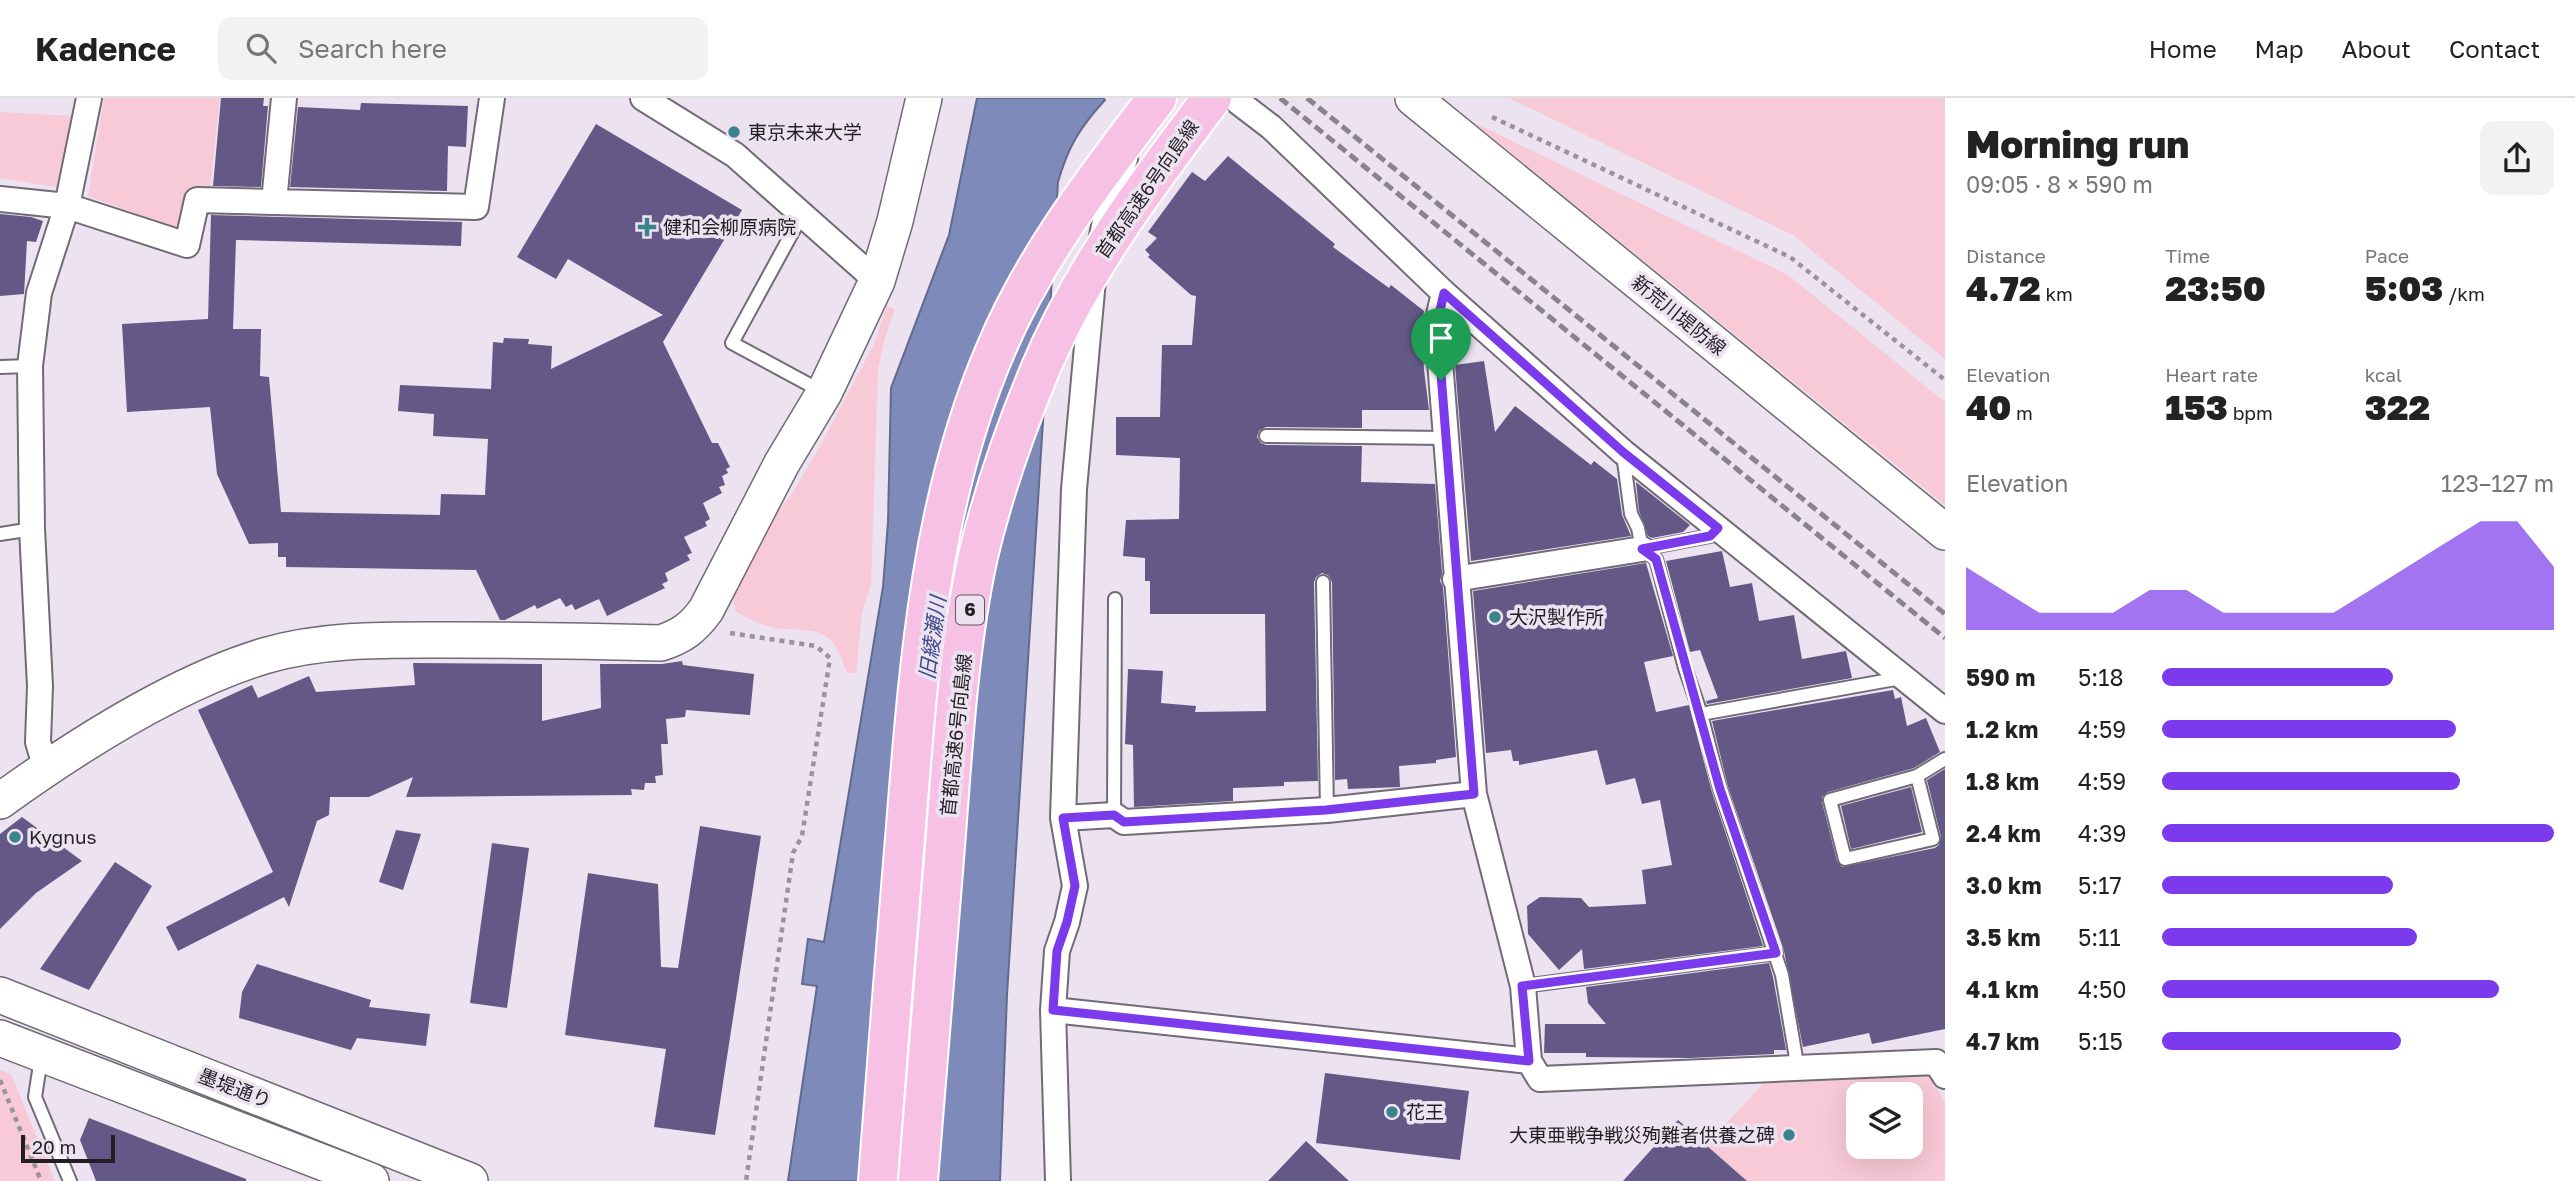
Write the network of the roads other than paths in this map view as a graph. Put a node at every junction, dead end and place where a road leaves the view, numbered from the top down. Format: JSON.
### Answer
{"nodes":[{"id":1,"x":89,"y":98,"type":"edge"},
{"id":2,"x":284,"y":98,"type":"edge"},
{"id":3,"x":492,"y":98,"type":"edge"},
{"id":4,"x":643,"y":98,"type":"edge"},
{"id":5,"x":924,"y":98,"type":"edge"},
{"id":6,"x":1157,"y":98,"type":"edge"},
{"id":7,"x":1163,"y":98,"type":"edge"},
{"id":8,"x":1212,"y":98,"type":"edge"},
{"id":9,"x":1233,"y":98,"type":"edge"},
{"id":10,"x":1413,"y":98,"type":"edge"},
{"id":11,"x":0,"y":199,"type":"edge"},
{"id":12,"x":274,"y":202,"type":"junction"},
{"id":13,"x":67,"y":206,"type":"junction"},
{"id":14,"x":803,"y":213,"type":"junction"},
{"id":15,"x":877,"y":281,"type":"junction"},
{"id":16,"x":1444,"y":293,"type":"junction"},
{"id":17,"x":30,"y":366,"type":"junction"},
{"id":18,"x":0,"y":367,"type":"edge"},
{"id":19,"x":824,"y":393,"type":"junction"},
{"id":20,"x":1266,"y":436,"type":"dead end"},
{"id":21,"x":1446,"y":438,"type":"junction"},
{"id":22,"x":1623,"y":452,"type":"junction"},
{"id":23,"x":1718,"y":528,"type":"junction"},
{"id":24,"x":32,"y":529,"type":"junction"},
{"id":25,"x":1945,"y":532,"type":"edge"},
{"id":26,"x":0,"y":534,"type":"edge"},
{"id":27,"x":1642,"y":549,"type":"junction"},
{"id":28,"x":1455,"y":579,"type":"junction"},
{"id":29,"x":1323,"y":582,"type":"dead end"},
{"id":30,"x":1115,"y":599,"type":"dead end"},
{"id":31,"x":1906,"y":678,"type":"junction"},
{"id":32,"x":1945,"y":711,"type":"edge"},
{"id":33,"x":1701,"y":714,"type":"junction"},
{"id":34,"x":1945,"y":759,"type":"edge"},
{"id":35,"x":46,"y":769,"type":"junction"},
{"id":36,"x":1917,"y":776,"type":"junction"},
{"id":37,"x":1474,"y":794,"type":"junction"},
{"id":38,"x":0,"y":801,"type":"edge"},
{"id":39,"x":1326,"y":810,"type":"junction"},
{"id":40,"x":1114,"y":815,"type":"junction"},
{"id":41,"x":1063,"y":818,"type":"junction"},
{"id":42,"x":1776,"y":953,"type":"junction"},
{"id":43,"x":1522,"y":986,"type":"junction"},
{"id":44,"x":0,"y":995,"type":"edge"},
{"id":45,"x":1053,"y":1010,"type":"junction"},
{"id":46,"x":0,"y":1038,"type":"edge"},
{"id":47,"x":42,"y":1054,"type":"junction"},
{"id":48,"x":1529,"y":1061,"type":"junction"},
{"id":49,"x":1942,"y":1065,"type":"edge"},
{"id":50,"x":1798,"y":1070,"type":"junction"},
{"id":51,"x":70,"y":1181,"type":"edge"},
{"id":52,"x":371,"y":1181,"type":"edge"},
{"id":53,"x":470,"y":1181,"type":"edge"},
{"id":54,"x":878,"y":1181,"type":"edge"},
{"id":55,"x":918,"y":1181,"type":"edge"},
{"id":56,"x":1058,"y":1181,"type":"edge"}],
"edges":[{"from":1,"to":13,"type":"street"},
{"from":2,"to":12,"type":"street"},
{"from":3,"to":12,"type":"street"},
{"from":4,"to":14,"type":"street"},
{"from":5,"to":15,"type":"main road"},
{"from":6,"to":54,"type":"highway","number":"6"},
{"from":7,"to":41,"type":"street"},
{"from":8,"to":55,"type":"highway","name":"首都高速6号向島線","number":"6","bridge":true},
{"from":9,"to":16,"type":"street"},
{"from":10,"to":25,"type":"main road","name":"新荒川堤防線"},
{"from":11,"to":13,"type":"street"},
{"from":12,"to":13,"type":"street"},
{"from":13,"to":17,"type":"street"},
{"from":14,"to":15,"type":"street"},
{"from":14,"to":19,"type":"lane"},
{"from":15,"to":19,"type":"main road"},
{"from":16,"to":21,"type":"street"},
{"from":16,"to":22,"type":"street"},
{"from":17,"to":18,"type":"lane"},
{"from":17,"to":24,"type":"street"},
{"from":19,"to":35,"type":"main road"},
{"from":20,"to":21,"type":"lane"},
{"from":21,"to":28,"type":"street"},
{"from":22,"to":23,"type":"street"},
{"from":22,"to":27,"type":"lane"},
{"from":23,"to":27,"type":"lane"},
{"from":23,"to":31,"type":"street"},
{"from":24,"to":26,"type":"lane"},
{"from":24,"to":35,"type":"street"},
{"from":27,"to":28,"type":"street"},
{"from":27,"to":33,"type":"lane"},
{"from":28,"to":37,"type":"street"},
{"from":29,"to":39,"type":"lane"},
{"from":30,"to":40,"type":"lane"},
{"from":31,"to":32,"type":"street"},
{"from":31,"to":33,"type":"lane"},
{"from":33,"to":42,"type":"lane"},
{"from":34,"to":36,"type":"lane"},
{"from":35,"to":38,"type":"main road"},
{"from":36,"to":36,"type":"lane"},
{"from":37,"to":39,"type":"street"},
{"from":37,"to":43,"type":"street"},
{"from":39,"to":40,"type":"street"},
{"from":40,"to":41,"type":"street"},
{"from":41,"to":45,"type":"street"},
{"from":42,"to":43,"type":"lane"},
{"from":42,"to":50,"type":"lane"},
{"from":43,"to":48,"type":"street"},
{"from":44,"to":53,"type":"main road","name":"墨堤通り"},
{"from":45,"to":48,"type":"street"},
{"from":45,"to":56,"type":"street"},
{"from":46,"to":47,"type":"main road","name":"墨堤通り"},
{"from":47,"to":51,"type":"lane"},
{"from":47,"to":52,"type":"main road","name":"墨堤通り"},
{"from":48,"to":50,"type":"street"},
{"from":49,"to":50,"type":"street"}]}
